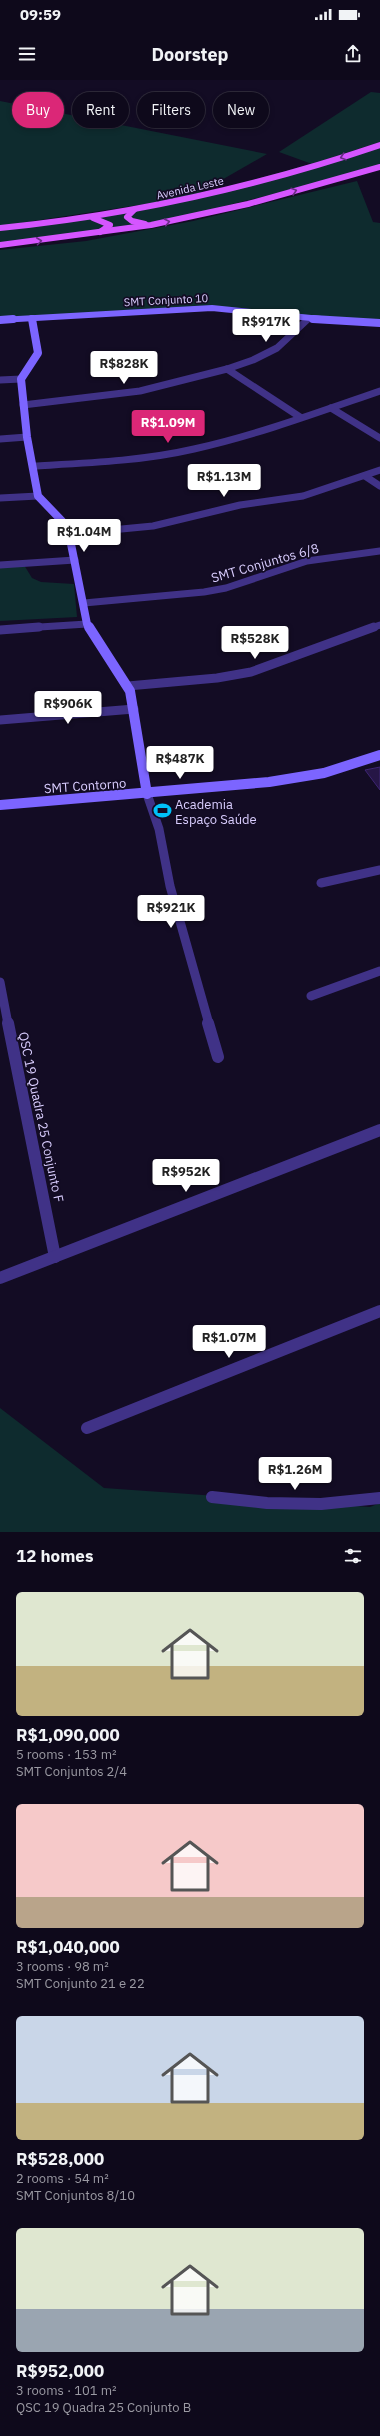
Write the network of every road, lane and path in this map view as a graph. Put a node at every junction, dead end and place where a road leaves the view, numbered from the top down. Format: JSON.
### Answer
{"nodes":[{"id":1,"x":380,"y":145,"type":"edge"},
{"id":2,"x":380,"y":167,"type":"edge"},
{"id":3,"x":134,"y":210,"type":"junction"},
{"id":4,"x":86,"y":217,"type":"junction"},
{"id":5,"x":151,"y":225,"type":"junction"},
{"id":6,"x":0,"y":228,"type":"edge"},
{"id":7,"x":94,"y":234,"type":"junction"},
{"id":8,"x":0,"y":245,"type":"edge"},
{"id":9,"x":32,"y":318,"type":"junction"},
{"id":10,"x":308,"y":319,"type":"junction"},
{"id":11,"x":0,"y":320,"type":"edge"},
{"id":12,"x":380,"y":323,"type":"edge"},
{"id":13,"x":227,"y":369,"type":"junction"},
{"id":14,"x":21,"y":379,"type":"junction"},
{"id":15,"x":0,"y":380,"type":"edge"},
{"id":16,"x":380,"y":391,"type":"edge"},
{"id":17,"x":23,"y":405,"type":"junction"},
{"id":18,"x":331,"y":408,"type":"junction"},
{"id":19,"x":300,"y":417,"type":"junction"},
{"id":20,"x":27,"y":437,"type":"junction"},
{"id":21,"x":380,"y":438,"type":"edge"},
{"id":22,"x":0,"y":439,"type":"edge"},
{"id":23,"x":34,"y":466,"type":"junction"},
{"id":24,"x":380,"y":470,"type":"edge"},
{"id":25,"x":365,"y":476,"type":"junction"},
{"id":26,"x":380,"y":486,"type":"edge"},
{"id":27,"x":38,"y":496,"type":"junction"},
{"id":28,"x":0,"y":498,"type":"edge"},
{"id":29,"x":69,"y":534,"type":"junction"},
{"id":30,"x":380,"y":551,"type":"edge"},
{"id":31,"x":75,"y":560,"type":"junction"},
{"id":32,"x":0,"y":565,"type":"edge"},
{"id":33,"x":84,"y":603,"type":"junction"},
{"id":34,"x":87,"y":624,"type":"junction"},
{"id":35,"x":380,"y":625,"type":"edge"},
{"id":36,"x":0,"y":630,"type":"edge"},
{"id":37,"x":128,"y":686,"type":"junction"},
{"id":38,"x":134,"y":709,"type":"junction"},
{"id":39,"x":0,"y":720,"type":"edge"},
{"id":40,"x":380,"y":755,"type":"edge"},
{"id":41,"x":380,"y":761,"type":"edge"},
{"id":42,"x":361,"y":762,"type":"junction"},
{"id":43,"x":147,"y":794,"type":"junction"},
{"id":44,"x":0,"y":805,"type":"edge"},
{"id":45,"x":380,"y":870,"type":"edge"},
{"id":46,"x":321,"y":882,"type":"dead end"},
{"id":47,"x":380,"y":971,"type":"edge"},
{"id":48,"x":0,"y":982,"type":"edge"},
{"id":49,"x":311,"y":996,"type":"dead end"},
{"id":50,"x":218,"y":1057,"type":"dead end"},
{"id":51,"x":380,"y":1130,"type":"edge"},
{"id":52,"x":55,"y":1257,"type":"junction"},
{"id":53,"x":0,"y":1278,"type":"edge"},
{"id":54,"x":380,"y":1312,"type":"edge"},
{"id":55,"x":87,"y":1428,"type":"dead end"},
{"id":56,"x":212,"y":1497,"type":"dead end"},
{"id":57,"x":380,"y":1498,"type":"edge"}],
"edges":[{"from":1,"to":3,"type":"main road","name":"Avenida Leste","one_way":true},
{"from":5,"to":2,"type":"main road","one_way":true},
{"from":3,"to":4,"type":"main road","name":"Avenida Leste"},
{"from":3,"to":5,"type":"main road"},
{"from":4,"to":6,"type":"main road","name":"Avenida Leste"},
{"from":4,"to":7,"type":"main road"},
{"from":5,"to":7,"type":"main road"},
{"from":8,"to":7,"type":"main road","one_way":true},
{"from":9,"to":10,"type":"street","name":"SMT Conjunto 10"},
{"from":9,"to":11,"type":"street","name":"SMT Conjunto 10"},
{"from":9,"to":14,"type":"street"},
{"from":10,"to":12,"type":"street","name":"SMT Conjunto 10"},
{"from":10,"to":13,"type":"street"},
{"from":13,"to":17,"type":"street"},
{"from":13,"to":19,"type":"street"},
{"from":14,"to":15,"type":"street"},
{"from":14,"to":17,"type":"street"},
{"from":16,"to":18,"type":"street"},
{"from":17,"to":20,"type":"street"},
{"from":18,"to":19,"type":"street"},
{"from":18,"to":21,"type":"street"},
{"from":19,"to":23,"type":"street"},
{"from":20,"to":22,"type":"street"},
{"from":20,"to":23,"type":"street"},
{"from":23,"to":27,"type":"street"},
{"from":24,"to":25,"type":"street"},
{"from":25,"to":26,"type":"street"},
{"from":25,"to":29,"type":"street"},
{"from":27,"to":28,"type":"street"},
{"from":27,"to":29,"type":"street"},
{"from":29,"to":31,"type":"street"},
{"from":30,"to":33,"type":"street","name":"SMT Conjuntos 6/8"},
{"from":31,"to":32,"type":"street"},
{"from":31,"to":33,"type":"street"},
{"from":33,"to":34,"type":"street"},
{"from":34,"to":36,"type":"street"},
{"from":34,"to":37,"type":"street"},
{"from":35,"to":37,"type":"street"},
{"from":37,"to":38,"type":"street"},
{"from":38,"to":39,"type":"street"},
{"from":38,"to":43,"type":"street"},
{"from":40,"to":42,"type":"street","name":"SMT Contorno"},
{"from":41,"to":42,"type":"street","name":"SMT Contorno"},
{"from":42,"to":43,"type":"street","name":"SMT Contorno"},
{"from":43,"to":44,"type":"street","name":"SMT Contorno"},
{"from":43,"to":50,"type":"street"},
{"from":45,"to":46,"type":"street"},
{"from":47,"to":49,"type":"street"},
{"from":48,"to":52,"type":"street","name":"QSC 19 Quadra 25 Conjunto F"},
{"from":51,"to":52,"type":"street"},
{"from":52,"to":53,"type":"street"},
{"from":54,"to":55,"type":"street"},
{"from":56,"to":57,"type":"street"}]}
